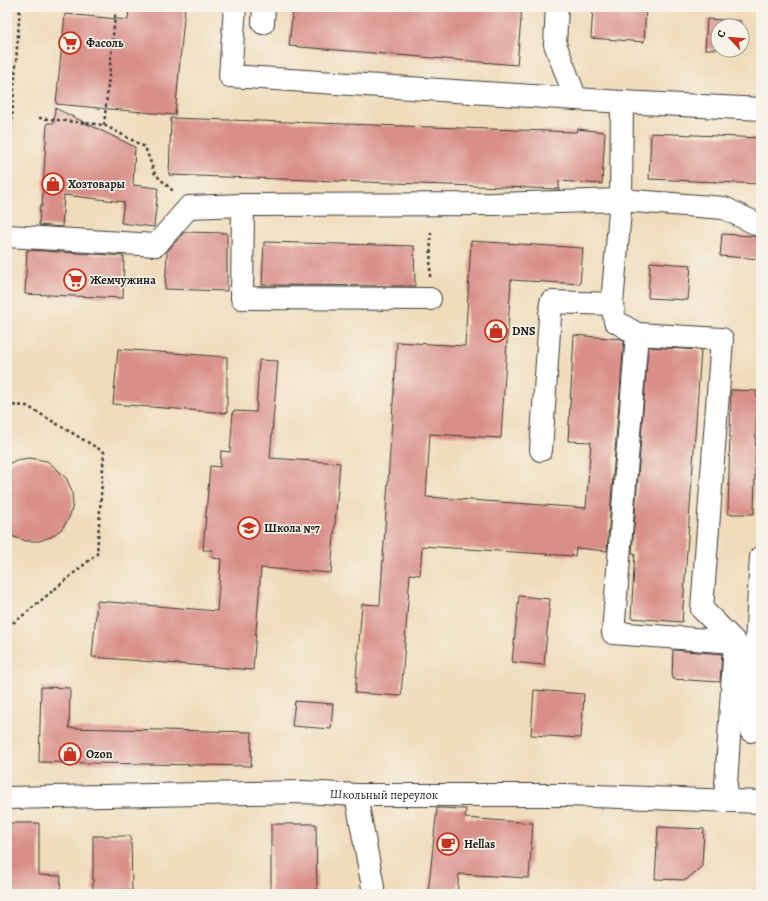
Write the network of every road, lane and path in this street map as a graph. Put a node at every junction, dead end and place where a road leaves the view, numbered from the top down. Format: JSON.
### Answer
{"nodes":[{"id":1,"x":20,"y":7,"type":"edge"},
{"id":2,"x":116,"y":7,"type":"edge"},
{"id":3,"x":235,"y":7,"type":"edge"},
{"id":4,"x":556,"y":7,"type":"edge"},
{"id":5,"x":576,"y":99,"type":"junction"},
{"id":6,"x":622,"y":102,"type":"junction"},
{"id":7,"x":761,"y":109,"type":"edge"},
{"id":8,"x":40,"y":118,"type":"dead end"},
{"id":9,"x":104,"y":126,"type":"junction"},
{"id":10,"x":7,"y":187,"type":"edge"},
{"id":11,"x":621,"y":200,"type":"junction"},
{"id":12,"x":243,"y":205,"type":"junction"},
{"id":13,"x":189,"y":207,"type":"junction"},
{"id":14,"x":761,"y":226,"type":"edge"},
{"id":15,"x":431,"y":230,"type":"dead end"},
{"id":16,"x":7,"y":236,"type":"edge"},
{"id":17,"x":430,"y":299,"type":"joint"},
{"id":18,"x":612,"y":304,"type":"junction"},
{"id":19,"x":637,"y":334,"type":"junction"},
{"id":20,"x":7,"y":405,"type":"edge"},
{"id":21,"x":541,"y":450,"type":"dead end"},
{"id":22,"x":761,"y":557,"type":"edge"},
{"id":23,"x":7,"y":622,"type":"edge"},
{"id":24,"x":735,"y":642,"type":"junction"},
{"id":25,"x":756,"y":724,"type":"edge"},
{"id":26,"x":728,"y":761,"type":"junction"},
{"id":27,"x":356,"y":795,"type":"junction"},
{"id":28,"x":7,"y":798,"type":"edge"},
{"id":29,"x":725,"y":800,"type":"junction"},
{"id":30,"x":761,"y":802,"type":"edge"},
{"id":31,"x":373,"y":894,"type":"edge"}],
"edges":[{"from":1,"to":10,"type":"path"},
{"from":2,"to":9,"type":"path"},
{"from":3,"to":5,"type":"street"},
{"from":4,"to":5,"type":"street"},
{"from":5,"to":6,"type":"street"},
{"from":6,"to":7,"type":"street"},
{"from":6,"to":11,"type":"street"},
{"from":8,"to":9,"type":"path"},
{"from":9,"to":13,"type":"path"},
{"from":11,"to":12,"type":"street"},
{"from":11,"to":14,"type":"street"},
{"from":11,"to":18,"type":"street"},
{"from":12,"to":13,"type":"street"},
{"from":12,"to":17,"type":"street"},
{"from":13,"to":16,"type":"street"},
{"from":15,"to":17,"type":"path"},
{"from":18,"to":19,"type":"street"},
{"from":18,"to":21,"type":"street"},
{"from":19,"to":24,"type":"street"},
{"from":19,"to":24,"type":"street"},
{"from":20,"to":23,"type":"path"},
{"from":22,"to":25,"type":"street"},
{"from":24,"to":26,"type":"street"},
{"from":25,"to":26,"type":"street"},
{"from":26,"to":29,"type":"street"},
{"from":27,"to":28,"type":"street","name":"Школьный переулок"},
{"from":27,"to":29,"type":"street","name":"Школьный переулок"},
{"from":27,"to":31,"type":"street"},
{"from":29,"to":30,"type":"street","name":"Школьный переулок"}]}
